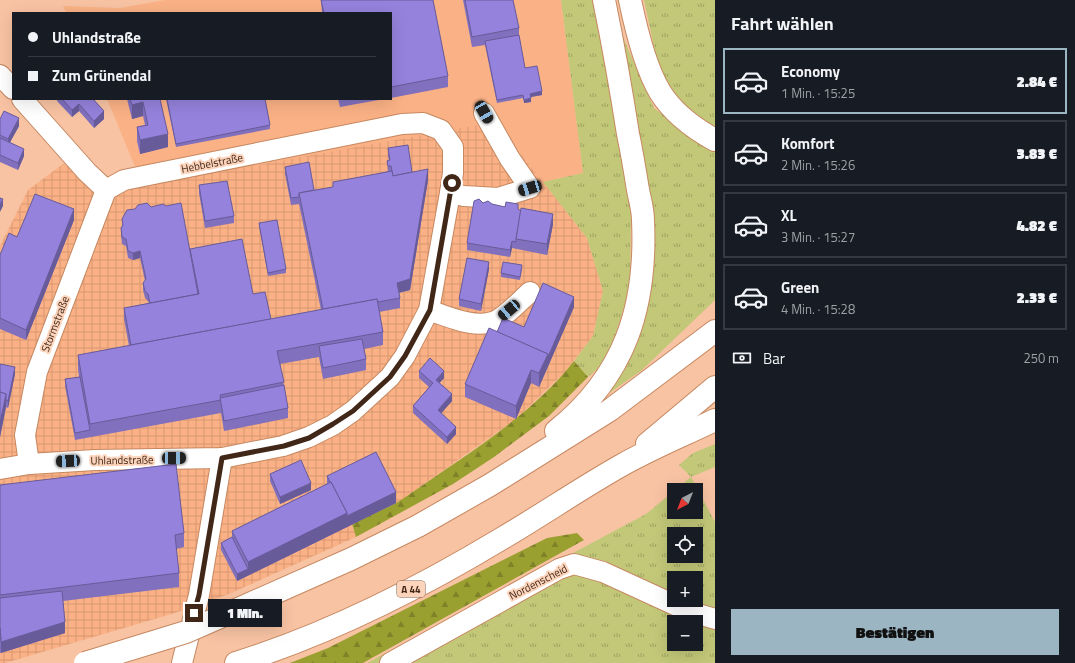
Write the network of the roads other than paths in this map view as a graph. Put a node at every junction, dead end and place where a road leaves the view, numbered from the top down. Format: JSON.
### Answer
{"nodes":[{"id":1,"x":604,"y":0,"type":"edge"},
{"id":2,"x":630,"y":0,"type":"edge"},
{"id":3,"x":0,"y":75,"type":"edge"},
{"id":4,"x":12,"y":88,"type":"edge"},
{"id":5,"x":23,"y":100,"type":"edge"},
{"id":6,"x":484,"y":112,"type":"dead end"},
{"id":7,"x":441,"y":130,"type":"joint"},
{"id":8,"x":715,"y":140,"type":"edge"},
{"id":9,"x":106,"y":190,"type":"junction"},
{"id":10,"x":450,"y":193,"type":"junction"},
{"id":11,"x":530,"y":292,"type":"dead end"},
{"id":12,"x":430,"y":310,"type":"junction"},
{"id":13,"x":715,"y":331,"type":"edge"},
{"id":14,"x":715,"y":387,"type":"edge"},
{"id":15,"x":715,"y":420,"type":"edge"},
{"id":16,"x":222,"y":458,"type":"junction"},
{"id":17,"x":29,"y":464,"type":"junction"},
{"id":18,"x":623,"y":464,"type":"junction"},
{"id":19,"x":0,"y":469,"type":"edge"},
{"id":20,"x":490,"y":485,"type":"junction"},
{"id":21,"x":715,"y":619,"type":"edge"},
{"id":22,"x":241,"y":662,"type":"edge"},
{"id":23,"x":85,"y":663,"type":"edge"},
{"id":24,"x":182,"y":663,"type":"edge"},
{"id":25,"x":390,"y":663,"type":"edge"}],
"edges":[{"from":1,"to":20,"type":"highway"},
{"from":2,"to":8,"type":"highway"},
{"from":3,"to":4,"type":"street"},
{"from":5,"to":9,"type":"street"},
{"from":6,"to":10,"type":"street"},
{"from":7,"to":9,"type":"street","name":"Hebbelstraße"},
{"from":7,"to":10,"type":"street","name":"Uhlandstraße"},
{"from":9,"to":17,"type":"street","name":"Stormstraße"},
{"from":10,"to":12,"type":"street","name":"Uhlandstraße"},
{"from":11,"to":12,"type":"street"},
{"from":12,"to":16,"type":"street","name":"Uhlandstraße"},
{"from":13,"to":20,"type":"highway"},
{"from":14,"to":18,"type":"highway","number":"A 44"},
{"from":15,"to":18,"type":"highway"},
{"from":16,"to":17,"type":"street","name":"Uhlandstraße"},
{"from":16,"to":24,"type":"street"},
{"from":17,"to":19,"type":"street","name":"Uhlandstraße"},
{"from":18,"to":22,"type":"highway","number":"A 44"},
{"from":20,"to":23,"type":"highway","bridge":true},
{"from":21,"to":25,"type":"street","name":"Nordenscheid"}]}
